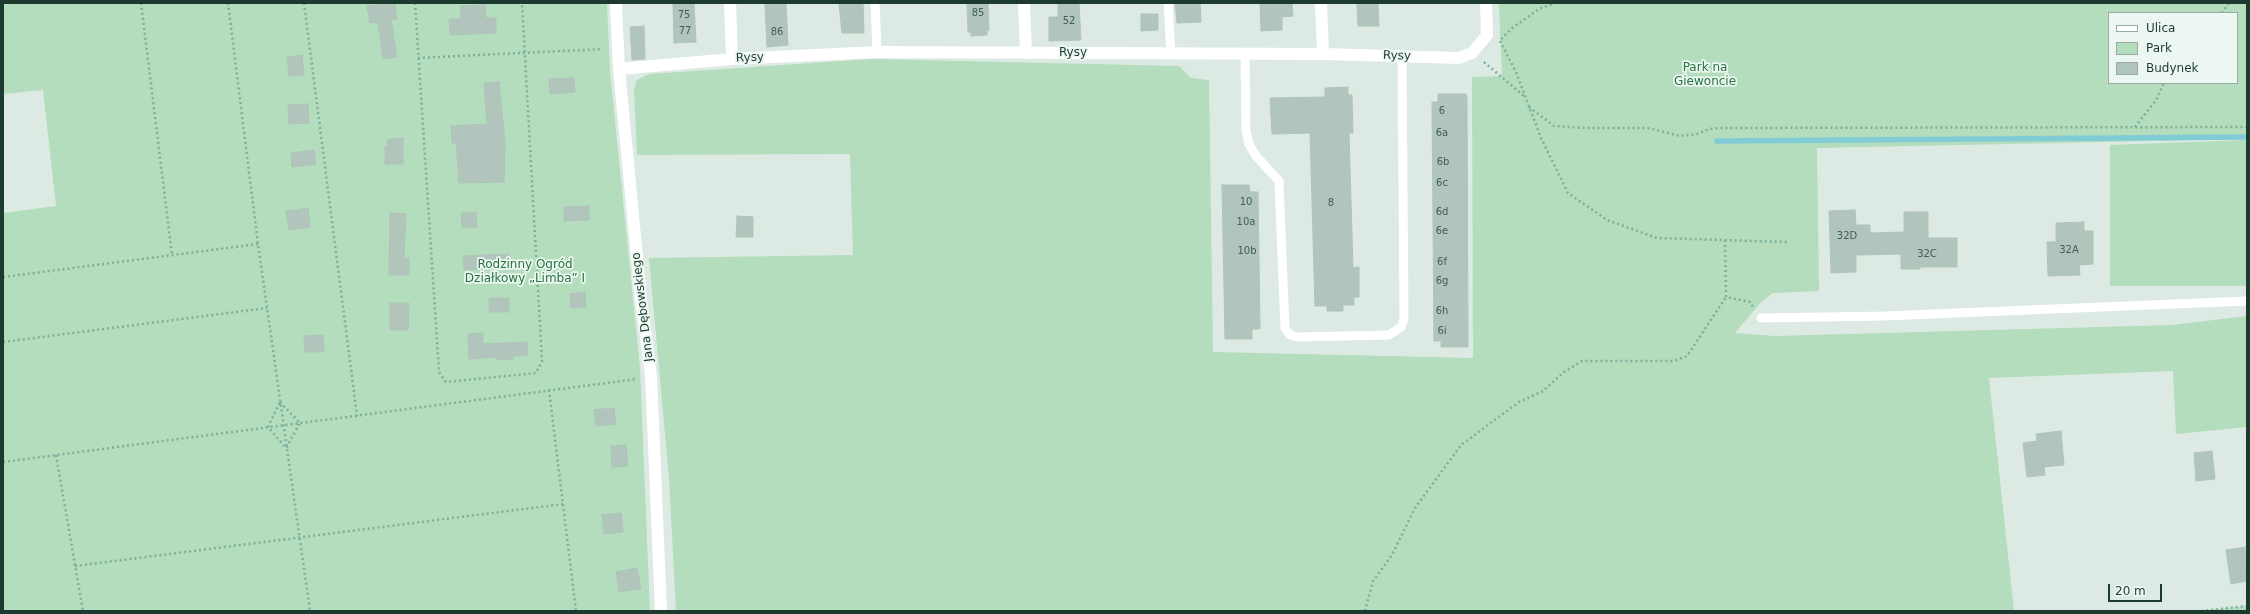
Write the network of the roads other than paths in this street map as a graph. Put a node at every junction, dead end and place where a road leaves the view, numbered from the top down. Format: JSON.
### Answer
{"nodes":[{"id":1,"x":616,"y":3,"type":"edge"},
{"id":2,"x":730,"y":3,"type":"edge"},
{"id":3,"x":875,"y":3,"type":"edge"},
{"id":4,"x":1024,"y":3,"type":"edge"},
{"id":5,"x":1168,"y":3,"type":"edge"},
{"id":6,"x":1320,"y":3,"type":"edge"},
{"id":7,"x":1486,"y":3,"type":"edge"},
{"id":8,"x":877,"y":52,"type":"junction"},
{"id":9,"x":1026,"y":54,"type":"junction"},
{"id":10,"x":1170,"y":54,"type":"junction"},
{"id":11,"x":1245,"y":54,"type":"junction"},
{"id":12,"x":1323,"y":54,"type":"junction"},
{"id":13,"x":1402,"y":56,"type":"junction"},
{"id":14,"x":732,"y":59,"type":"junction"},
{"id":15,"x":619,"y":69,"type":"junction"},
{"id":16,"x":2247,"y":301,"type":"edge"},
{"id":17,"x":1762,"y":318,"type":"road end"},
{"id":18,"x":661,"y":611,"type":"edge"}],
"edges":[{"from":1,"to":15,"type":"street","name":"Jana Dębowskiego"},
{"from":2,"to":14,"type":"street"},
{"from":3,"to":8,"type":"lane"},
{"from":4,"to":9,"type":"street"},
{"from":5,"to":10,"type":"lane"},
{"from":6,"to":12,"type":"street"},
{"from":7,"to":13,"type":"street","name":"Rysy"},
{"from":8,"to":9,"type":"street","name":"Rysy"},
{"from":8,"to":14,"type":"street","name":"Rysy"},
{"from":9,"to":10,"type":"street","name":"Rysy"},
{"from":10,"to":11,"type":"street","name":"Rysy"},
{"from":11,"to":12,"type":"street","name":"Rysy"},
{"from":11,"to":13,"type":"lane"},
{"from":12,"to":13,"type":"street","name":"Rysy"},
{"from":14,"to":15,"type":"street","name":"Rysy"},
{"from":15,"to":18,"type":"street","name":"Jana Dębowskiego"},
{"from":16,"to":17,"type":"lane"}]}
